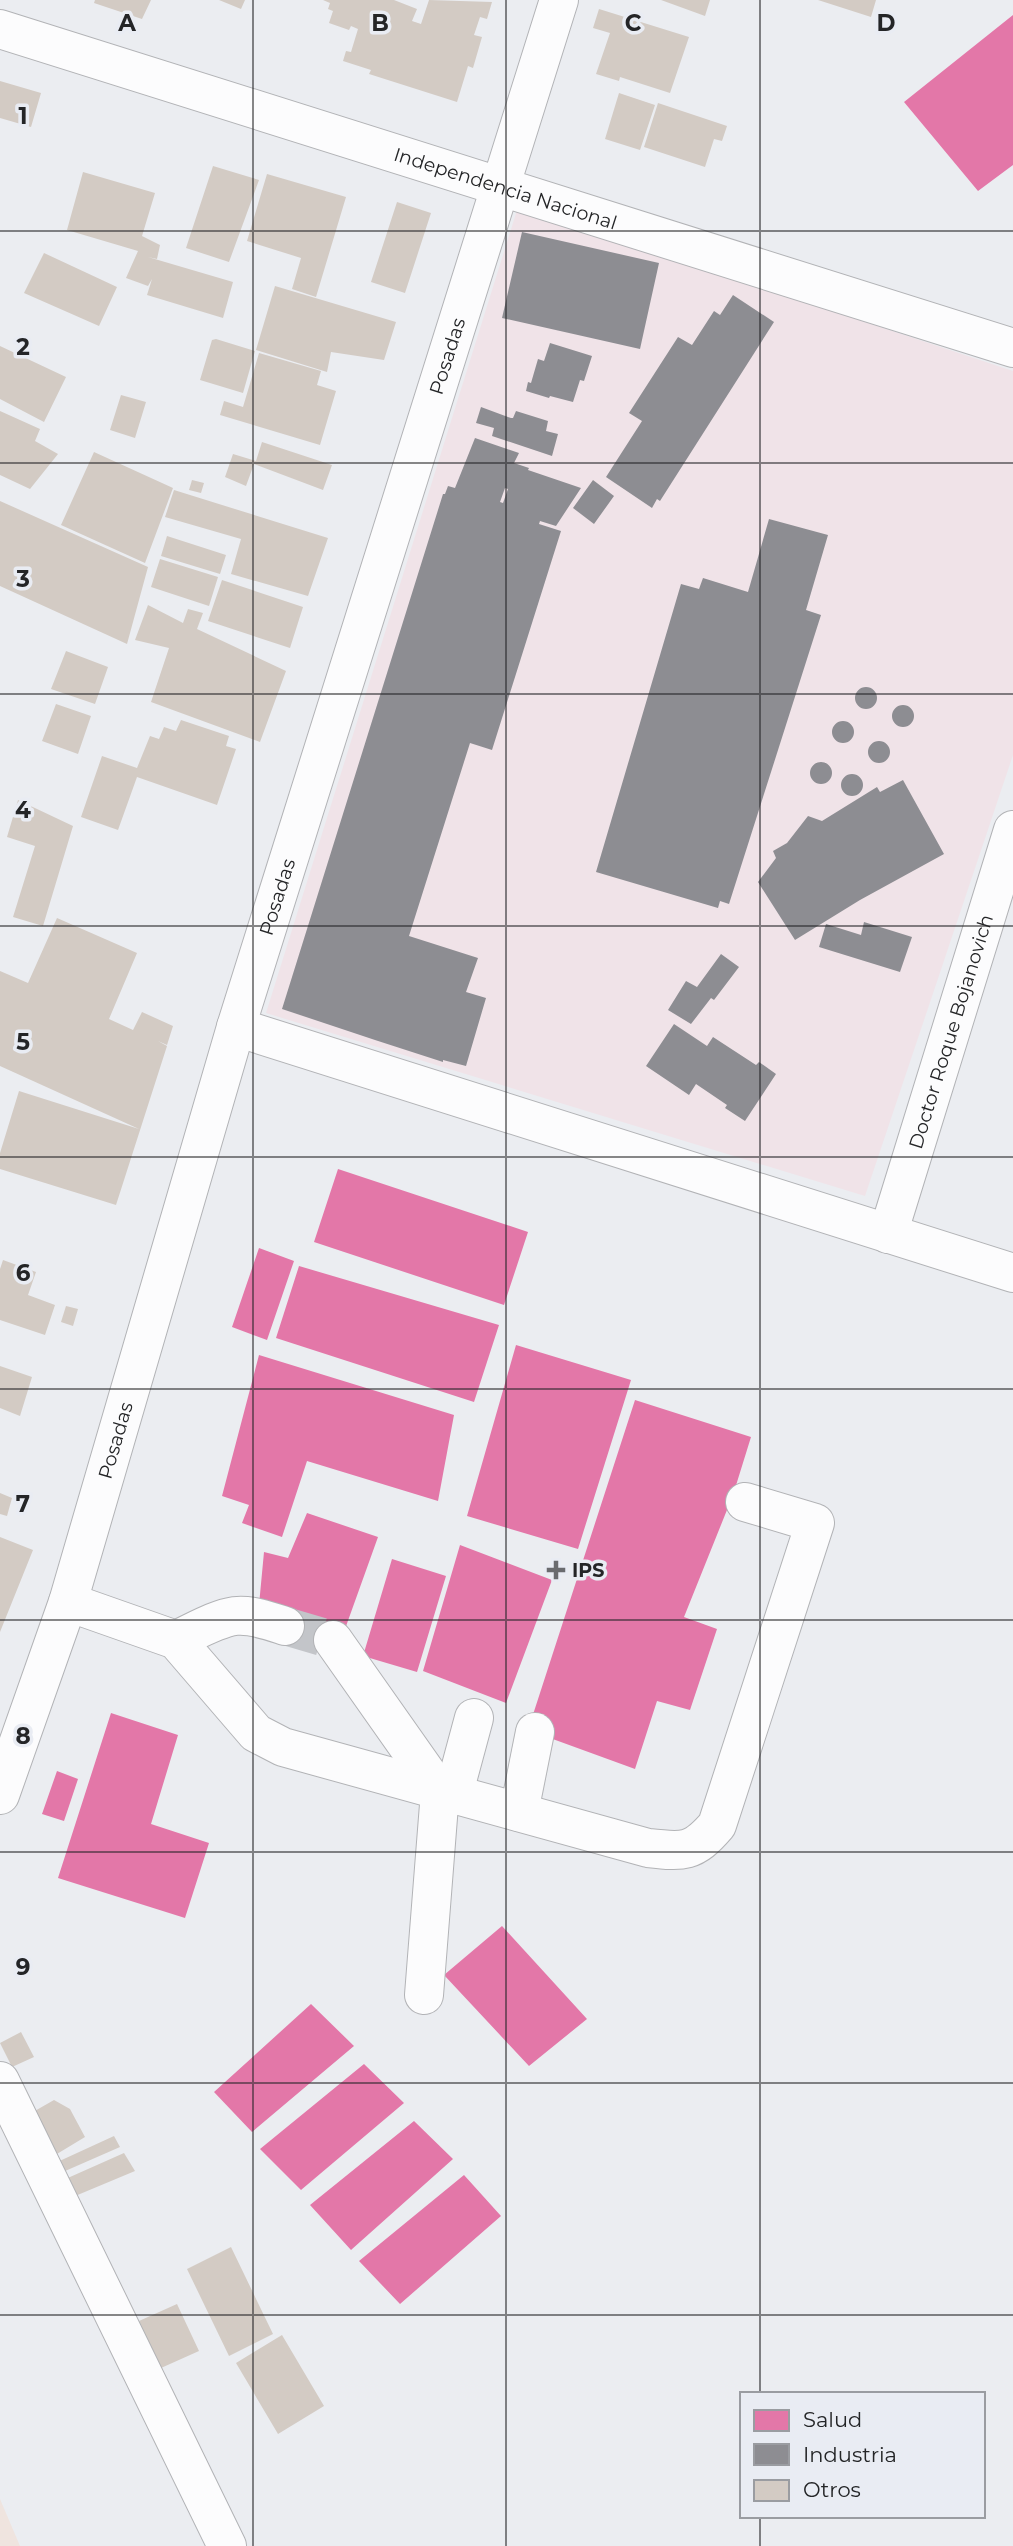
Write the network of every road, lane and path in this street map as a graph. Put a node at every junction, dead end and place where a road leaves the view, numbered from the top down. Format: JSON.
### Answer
{"nodes":[{"id":1,"x":559,"y":0,"type":"edge"},
{"id":2,"x":0,"y":29,"type":"edge"},
{"id":3,"x":500,"y":187,"type":"junction"},
{"id":4,"x":1013,"y":348,"type":"edge"},
{"id":5,"x":1013,"y":830,"type":"edge"},
{"id":6,"x":236,"y":1027,"type":"junction"},
{"id":7,"x":888,"y":1234,"type":"junction"},
{"id":8,"x":1013,"y":1273,"type":"edge"},
{"id":9,"x":745,"y":1502,"type":"dead end"},
{"id":10,"x":68,"y":1602,"type":"junction"},
{"id":11,"x":285,"y":1626,"type":"tunnel mouth"},
{"id":12,"x":176,"y":1640,"type":"junction"},
{"id":13,"x":333,"y":1640,"type":"tunnel mouth"},
{"id":14,"x":474,"y":1718,"type":"dead end"},
{"id":15,"x":535,"y":1732,"type":"dead end"},
{"id":16,"x":447,"y":1794,"type":"junction"},
{"id":17,"x":0,"y":1795,"type":"edge"},
{"id":18,"x":519,"y":1812,"type":"junction"},
{"id":19,"x":424,"y":1995,"type":"dead end"},
{"id":20,"x":0,"y":2081,"type":"edge"},
{"id":21,"x":228,"y":2546,"type":"edge"}],
"edges":[{"from":1,"to":3,"type":"street","name":"Posadas"},
{"from":2,"to":3,"type":"street","name":"Independencia Nacional"},
{"from":3,"to":4,"type":"street","name":"Independencia Nacional"},
{"from":3,"to":6,"type":"street","name":"Posadas"},
{"from":5,"to":7,"type":"street","name":"Doctor Roque Bojanovich"},
{"from":6,"to":7,"type":"street"},
{"from":6,"to":10,"type":"street","name":"Posadas"},
{"from":7,"to":8,"type":"street"},
{"from":9,"to":18,"type":"street"},
{"from":10,"to":12,"type":"street"},
{"from":10,"to":17,"type":"street","name":"Posadas"},
{"from":11,"to":12,"type":"street"},
{"from":12,"to":16,"type":"street"},
{"from":13,"to":16,"type":"street"},
{"from":14,"to":16,"type":"street"},
{"from":15,"to":18,"type":"street"},
{"from":16,"to":18,"type":"street"},
{"from":16,"to":19,"type":"street"},
{"from":20,"to":21,"type":"street"}]}
